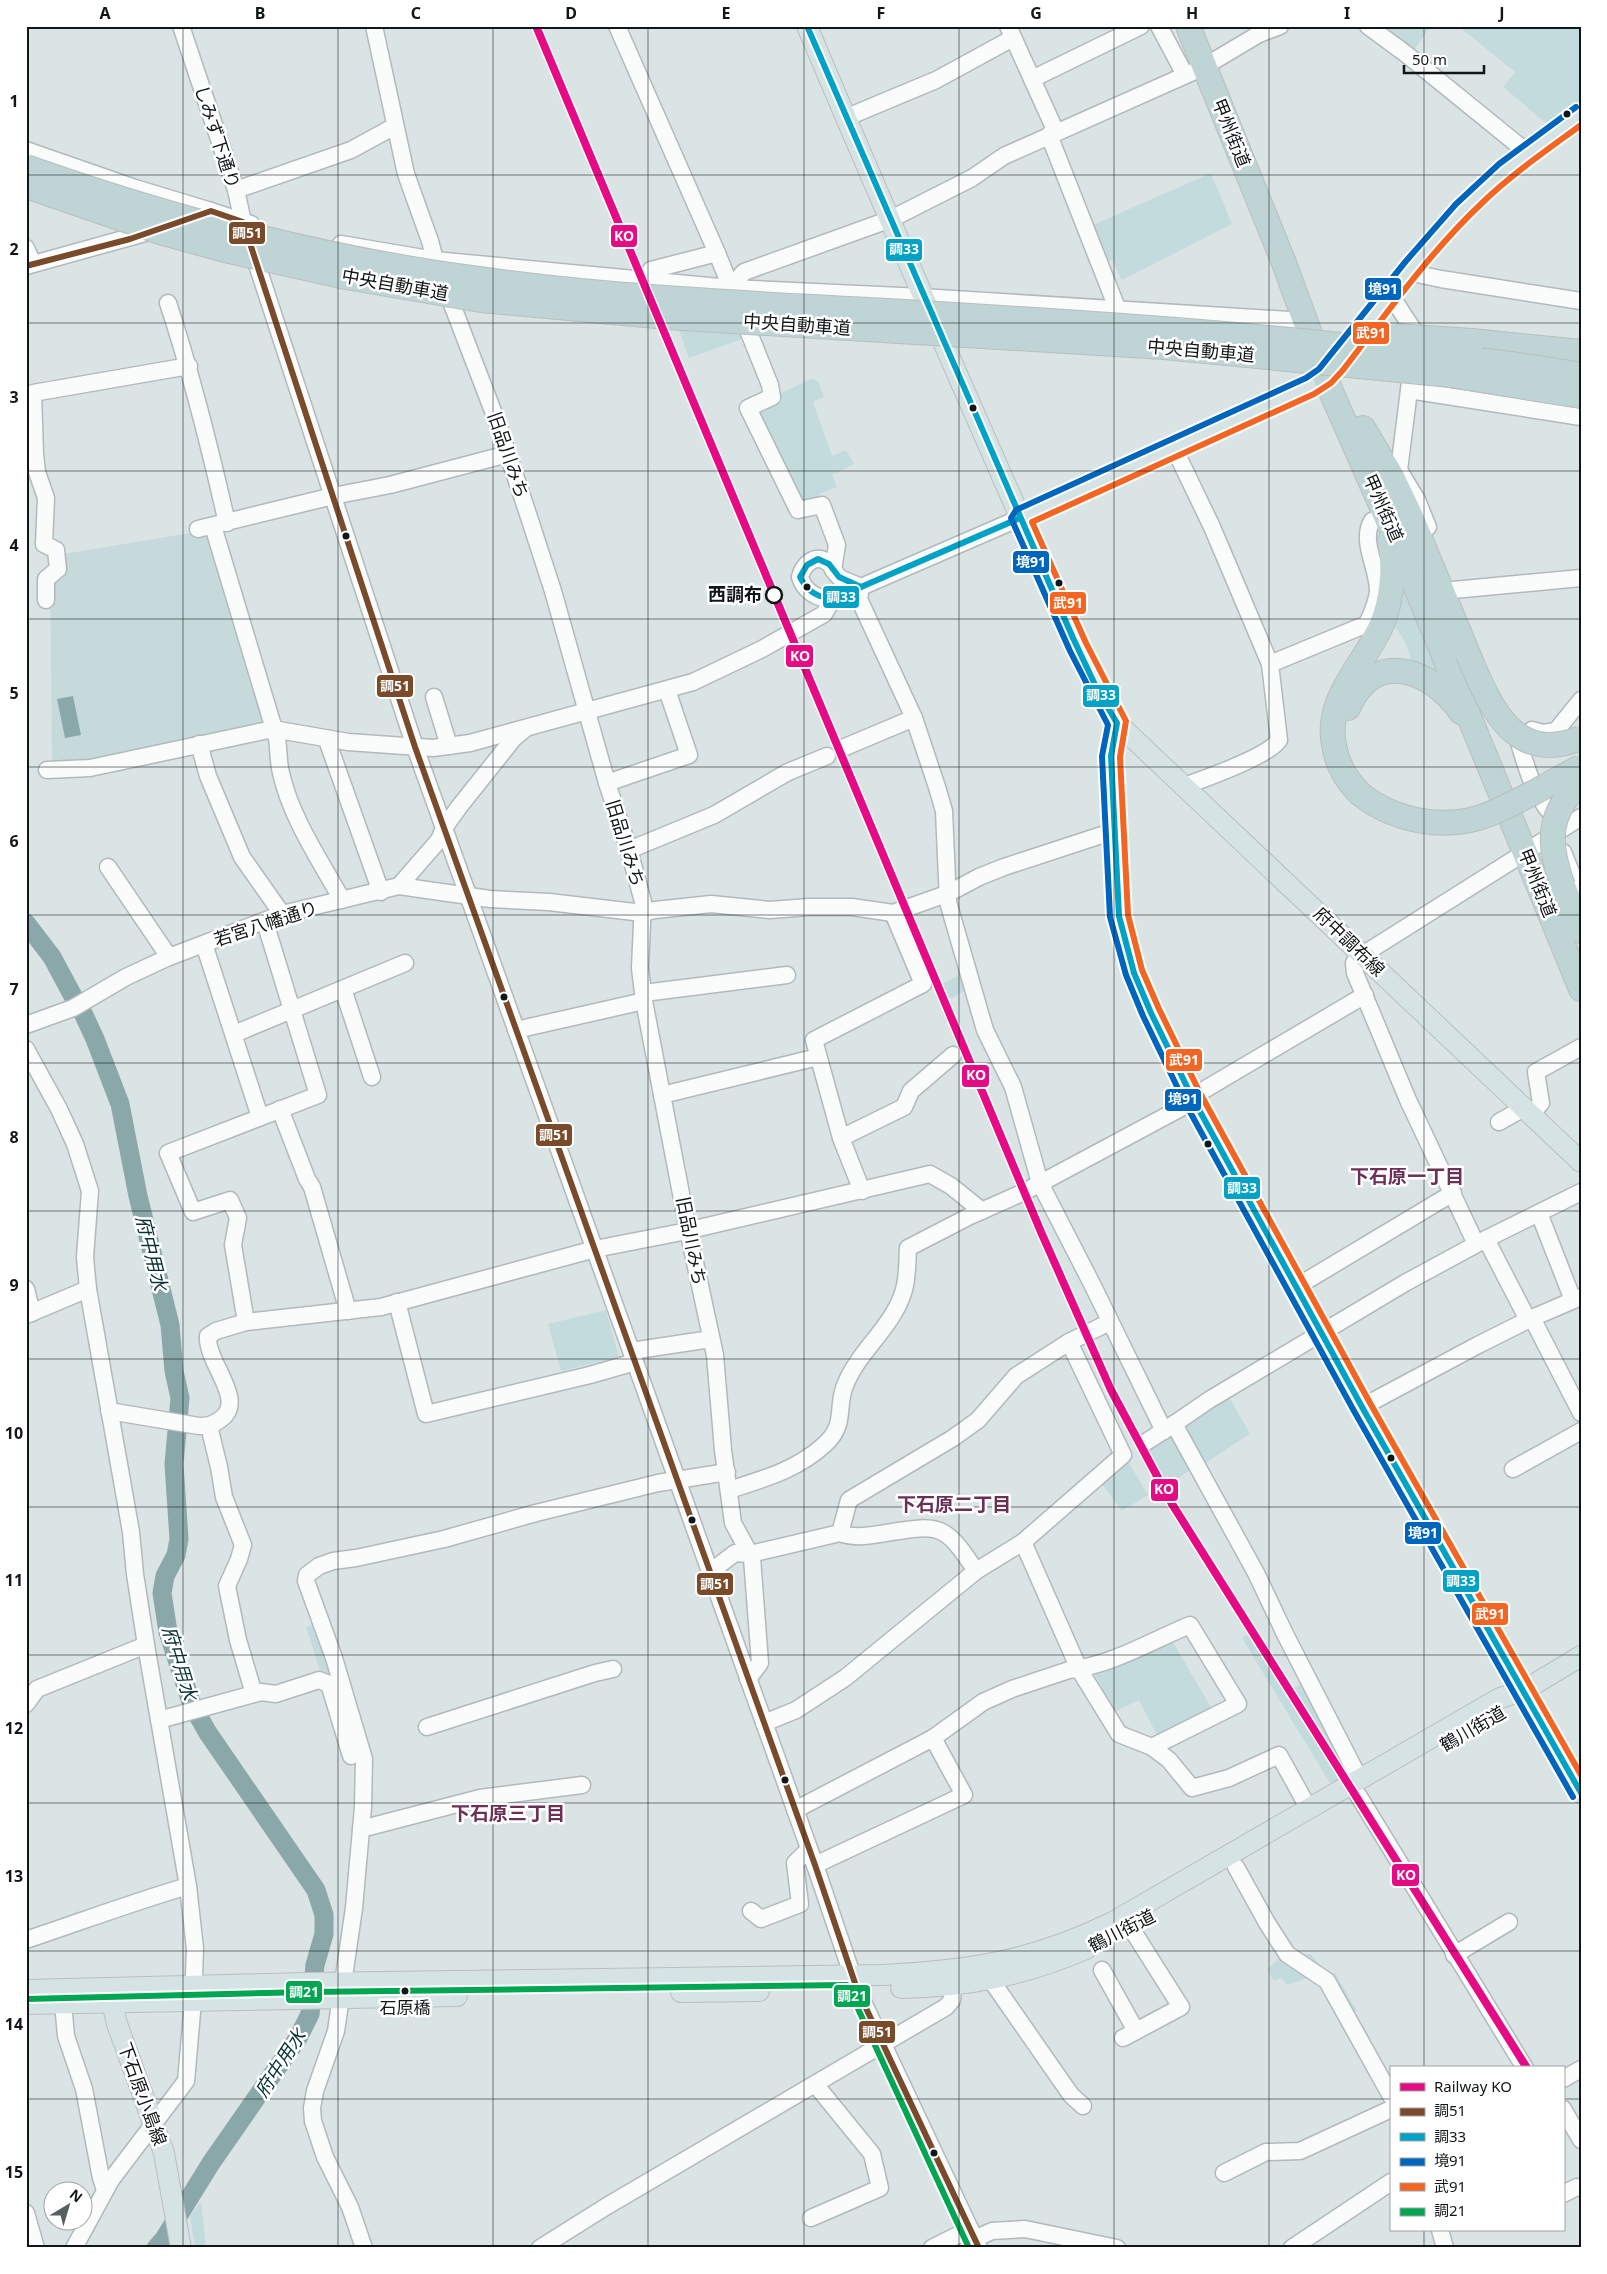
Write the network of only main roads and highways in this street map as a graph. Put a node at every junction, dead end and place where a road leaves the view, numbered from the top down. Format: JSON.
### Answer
{"nodes":[{"id":1,"x":807,"y":26,"type":"edge"},
{"id":2,"x":1188,"y":26,"type":"edge"},
{"id":3,"x":1198,"y":26,"type":"edge"},
{"id":4,"x":1200,"y":68,"type":"junction"},
{"id":5,"x":1581,"y":114,"type":"edge"},
{"id":6,"x":26,"y":167,"type":"edge"},
{"id":7,"x":26,"y":186,"type":"edge"},
{"id":8,"x":1167,"y":328,"type":"junction"},
{"id":9,"x":1581,"y":352,"type":"edge"},
{"id":10,"x":1262,"y":356,"type":"junction"},
{"id":11,"x":1331,"y":371,"type":"junction"},
{"id":12,"x":1581,"y":376,"type":"edge"},
{"id":13,"x":1581,"y":396,"type":"edge"},
{"id":14,"x":1581,"y":406,"type":"edge"},
{"id":15,"x":1363,"y":428,"type":"junction"},
{"id":16,"x":1384,"y":513,"type":"junction"},
{"id":17,"x":1020,"y":518,"type":"junction"},
{"id":18,"x":1117,"y":723,"type":"junction"},
{"id":19,"x":1581,"y":738,"type":"edge"},
{"id":20,"x":1581,"y":751,"type":"edge"},
{"id":21,"x":1581,"y":768,"type":"edge"},
{"id":22,"x":1494,"y":778,"type":"junction"},
{"id":23,"x":1581,"y":782,"type":"edge"},
{"id":24,"x":1362,"y":789,"type":"junction"},
{"id":25,"x":1530,"y":850,"type":"junction"},
{"id":26,"x":1581,"y":931,"type":"edge"},
{"id":27,"x":1581,"y":962,"type":"edge"},
{"id":28,"x":1581,"y":989,"type":"edge"},
{"id":29,"x":1581,"y":1162,"type":"edge"},
{"id":30,"x":1581,"y":1656,"type":"edge"},
{"id":31,"x":1523,"y":1691,"type":"junction"},
{"id":32,"x":1359,"y":1788,"type":"junction"},
{"id":33,"x":1581,"y":1792,"type":"edge"},
{"id":34,"x":855,"y":1982,"type":"junction"},
{"id":35,"x":26,"y":1990,"type":"edge"},
{"id":36,"x":110,"y":1995,"type":"junction"},
{"id":37,"x":26,"y":2004,"type":"edge"},
{"id":38,"x":180,"y":2240,"type":"edge"}],
"edges":[{"from":1,"to":17,"type":"main road","name":"府中調布線"},
{"from":2,"to":4,"type":"highway","name":"甲州街道"},
{"from":3,"to":4,"type":"highway","name":"甲州街道"},
{"from":4,"to":11,"type":"highway","name":"甲州街道"},
{"from":4,"to":11,"type":"highway","name":"甲州街道"},
{"from":5,"to":11,"type":"main road"},
{"from":6,"to":8,"type":"highway","name":"中央自動車道","bridge":true},
{"from":7,"to":10,"type":"highway","name":"中央自動車道","bridge":true},
{"from":8,"to":9,"type":"highway","bridge":true},
{"from":8,"to":12,"type":"highway","name":"中央自動車道","bridge":true},
{"from":10,"to":13,"type":"highway","name":"中央自動車道","bridge":true},
{"from":10,"to":14,"type":"highway","bridge":true},
{"from":11,"to":15,"type":"highway","name":"甲州街道"},
{"from":11,"to":16,"type":"highway","name":"甲州街道"},
{"from":11,"to":17,"type":"main road"},
{"from":15,"to":19,"type":"highway","bridge":true},
{"from":15,"to":25,"type":"highway","name":"甲州街道"},
{"from":16,"to":22,"type":"highway","name":"甲州街道"},
{"from":16,"to":24,"type":"highway"},
{"from":17,"to":18,"type":"main road","name":"府中調布線"},
{"from":18,"to":29,"type":"main road","name":"府中調布線"},
{"from":18,"to":31,"type":"main road"},
{"from":20,"to":24,"type":"highway"},
{"from":21,"to":24,"type":"highway","bridge":true},
{"from":22,"to":24,"type":"highway"},
{"from":22,"to":25,"type":"highway","name":"甲州街道"},
{"from":23,"to":26,"type":"highway","bridge":true},
{"from":25,"to":27,"type":"highway","name":"甲州街道"},
{"from":25,"to":28,"type":"highway","name":"甲州街道"},
{"from":30,"to":31,"type":"main road","name":"鶴川街道"},
{"from":31,"to":32,"type":"main road","name":"鶴川街道"},
{"from":31,"to":33,"type":"main road"},
{"from":32,"to":34,"type":"main road","name":"鶴川街道"},
{"from":32,"to":34,"type":"main road","name":"鶴川街道"},
{"from":34,"to":36,"type":"main road","name":"鶴川街道"},
{"from":35,"to":36,"type":"main road","name":"鶴川街道"},
{"from":36,"to":37,"type":"main road","name":"鶴川街道"},
{"from":36,"to":38,"type":"main road","name":"下石原小島線"}]}
